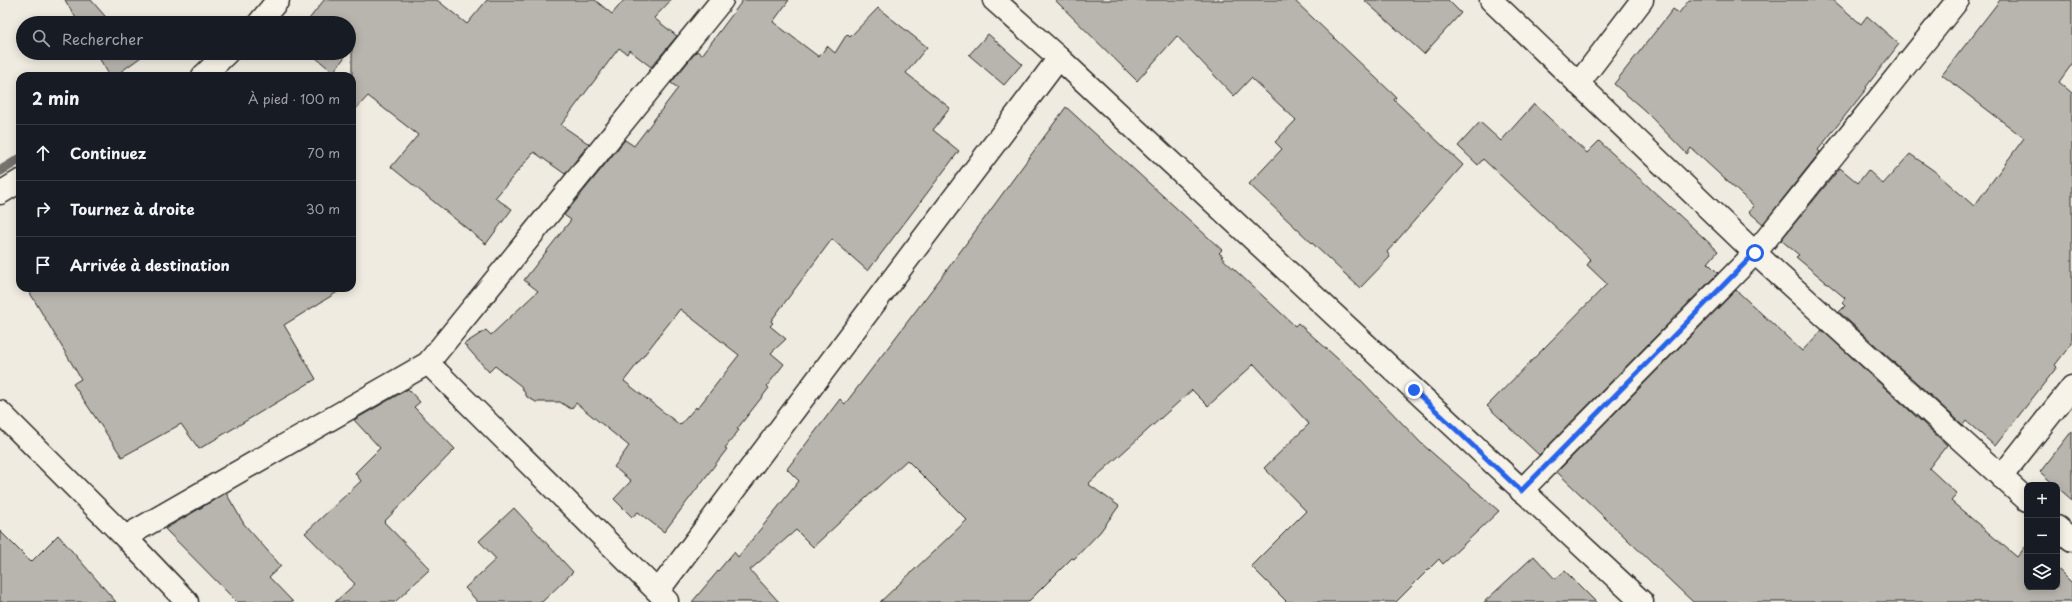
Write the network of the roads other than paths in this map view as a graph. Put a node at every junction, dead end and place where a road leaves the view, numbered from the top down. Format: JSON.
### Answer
{"nodes":[{"id":1,"x":278,"y":0,"type":"edge"},
{"id":2,"x":722,"y":0,"type":"edge"},
{"id":3,"x":994,"y":0,"type":"edge"},
{"id":4,"x":1491,"y":0,"type":"edge"},
{"id":5,"x":1642,"y":0,"type":"edge"},
{"id":6,"x":1958,"y":0,"type":"edge"},
{"id":7,"x":265,"y":16,"type":"edge"},
{"id":8,"x":1059,"y":58,"type":"junction"},
{"id":9,"x":220,"y":60,"type":"edge"},
{"id":10,"x":207,"y":72,"type":"edge"},
{"id":11,"x":1578,"y":84,"type":"junction"},
{"id":12,"x":16,"y":184,"type":"edge"},
{"id":13,"x":0,"y":192,"type":"edge"},
{"id":14,"x":1755,"y":253,"type":"junction"},
{"id":15,"x":428,"y":363,"type":"junction"},
{"id":16,"x":2072,"y":387,"type":"edge"},
{"id":17,"x":0,"y":412,"type":"edge"},
{"id":18,"x":2001,"y":477,"type":"junction"},
{"id":19,"x":1521,"y":491,"type":"junction"},
{"id":20,"x":2024,"y":497,"type":"edge"},
{"id":21,"x":2060,"y":530,"type":"edge"},
{"id":22,"x":125,"y":538,"type":"junction"},
{"id":23,"x":2072,"y":540,"type":"edge"},
{"id":24,"x":663,"y":596,"type":"edge"},
{"id":25,"x":187,"y":602,"type":"edge"},
{"id":26,"x":1642,"y":602,"type":"edge"}],
"edges":[{"from":1,"to":7,"type":"street"},
{"from":2,"to":15,"type":"street"},
{"from":3,"to":8,"type":"street"},
{"from":4,"to":11,"type":"street"},
{"from":5,"to":11,"type":"street"},
{"from":6,"to":14,"type":"street"},
{"from":8,"to":19,"type":"street"},
{"from":8,"to":24,"type":"street"},
{"from":9,"to":10,"type":"street"},
{"from":11,"to":14,"type":"street"},
{"from":12,"to":13,"type":"street"},
{"from":14,"to":18,"type":"street"},
{"from":14,"to":19,"type":"street"},
{"from":15,"to":22,"type":"street"},
{"from":15,"to":24,"type":"street"},
{"from":16,"to":18,"type":"street"},
{"from":17,"to":22,"type":"street"},
{"from":18,"to":20,"type":"street"},
{"from":19,"to":26,"type":"street"},
{"from":21,"to":23,"type":"street"},
{"from":22,"to":25,"type":"street"}]}
